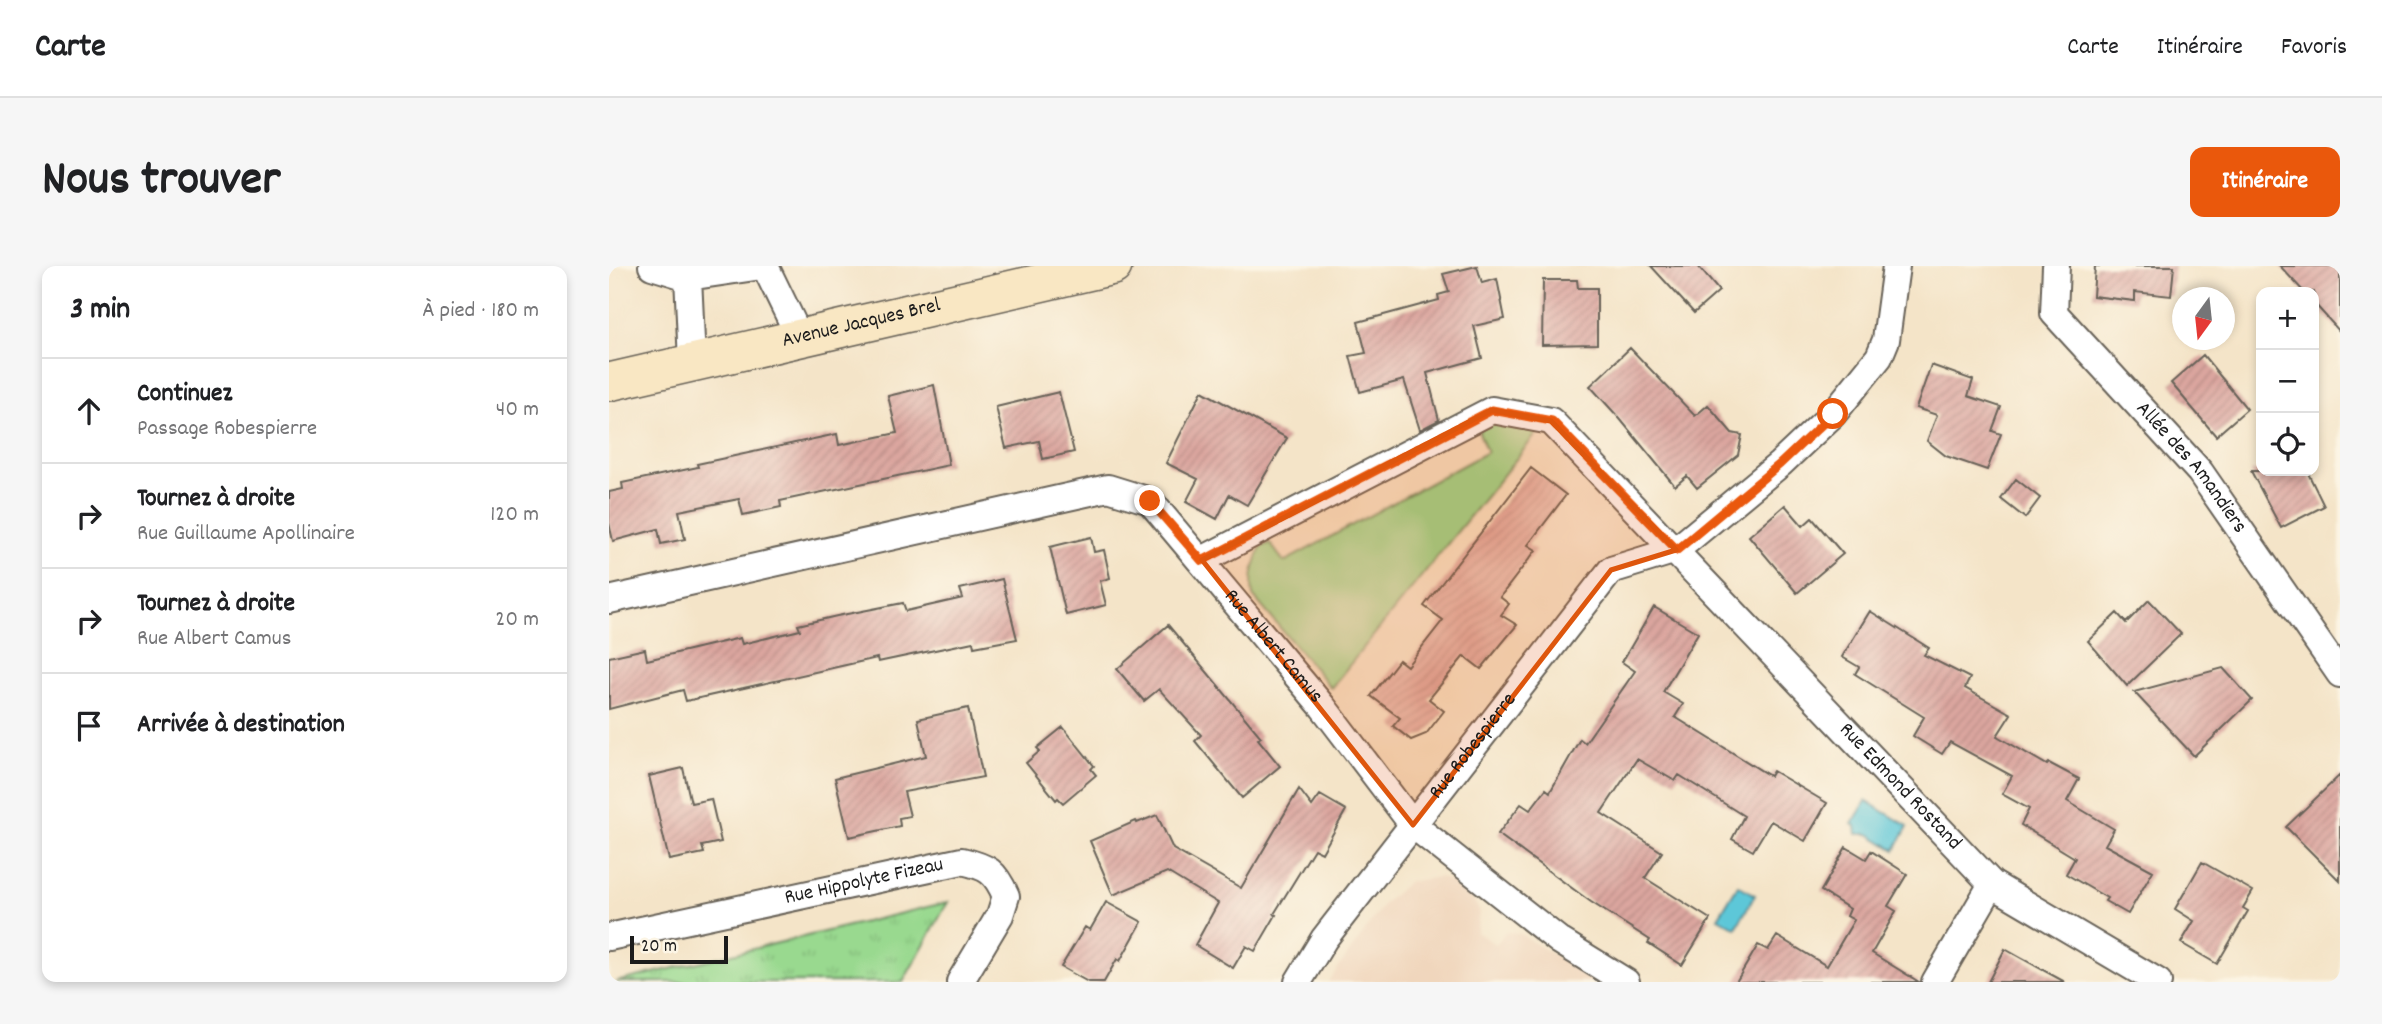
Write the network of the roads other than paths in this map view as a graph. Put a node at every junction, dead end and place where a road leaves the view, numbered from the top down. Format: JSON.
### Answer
{"nodes":[{"id":1,"x":652,"y":266,"type":"edge"},
{"id":2,"x":764,"y":266,"type":"edge"},
{"id":3,"x":1112,"y":266,"type":"edge"},
{"id":4,"x":1896,"y":266,"type":"edge"},
{"id":5,"x":2056,"y":266,"type":"edge"},
{"id":6,"x":688,"y":277,"type":"junction"},
{"id":7,"x":800,"y":338,"type":"junction"},
{"id":8,"x":692,"y":362,"type":"junction"},
{"id":9,"x":609,"y":382,"type":"edge"},
{"id":10,"x":1677,"y":550,"type":"junction"},
{"id":11,"x":1202,"y":561,"type":"junction"},
{"id":12,"x":609,"y":600,"type":"edge"},
{"id":13,"x":2340,"y":674,"type":"edge"},
{"id":14,"x":1413,"y":825,"type":"junction"},
{"id":15,"x":1993,"y":884,"type":"junction"},
{"id":16,"x":609,"y":937,"type":"edge"},
{"id":17,"x":960,"y":982,"type":"edge"},
{"id":18,"x":1299,"y":982,"type":"edge"},
{"id":19,"x":1626,"y":982,"type":"edge"},
{"id":20,"x":1935,"y":982,"type":"edge"},
{"id":21,"x":2158,"y":982,"type":"edge"}],
"edges":[{"from":1,"to":6,"type":"street"},
{"from":2,"to":6,"type":"street"},
{"from":2,"to":7,"type":"street"},
{"from":3,"to":7,"type":"main road","name":"Avenue Jacques Brel"},
{"from":4,"to":10,"type":"street"},
{"from":5,"to":13,"type":"street","name":"Allée des Amandiers"},
{"from":6,"to":8,"type":"street"},
{"from":7,"to":8,"type":"main road","name":"Avenue Jacques Brel"},
{"from":8,"to":9,"type":"main road","name":"Avenue Jacques Brel"},
{"from":10,"to":11,"type":"street","name":"Rue Edmond Rostand"},
{"from":10,"to":14,"type":"street","name":"Rue Robespierre"},
{"from":10,"to":15,"type":"street","name":"Rue Edmond Rostand"},
{"from":11,"to":12,"type":"street","name":"Rue Albert Camus"},
{"from":11,"to":14,"type":"street","name":"Rue Albert Camus"},
{"from":14,"to":18,"type":"street","name":"Rue Robespierre"},
{"from":14,"to":19,"type":"street","name":"Rue Albert Camus"},
{"from":15,"to":20,"type":"street"},
{"from":15,"to":21,"type":"street","name":"Rue Edmond Rostand"},
{"from":16,"to":17,"type":"street","name":"Rue Hippolyte Fizeau"}]}
